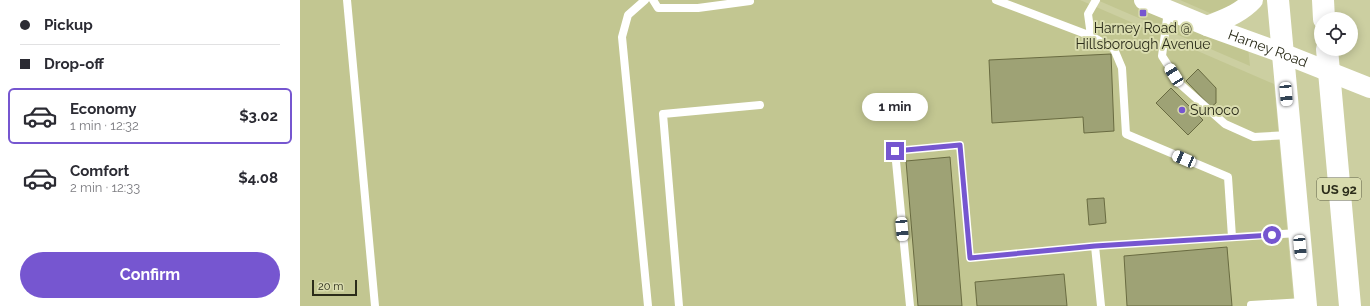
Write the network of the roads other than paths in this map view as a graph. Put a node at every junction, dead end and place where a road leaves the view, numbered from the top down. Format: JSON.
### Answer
{"nodes":[{"id":1,"x":347,"y":0,"type":"edge"},
{"id":2,"x":645,"y":0,"type":"edge"},
{"id":3,"x":653,"y":0,"type":"edge"},
{"id":4,"x":996,"y":0,"type":"edge"},
{"id":5,"x":1096,"y":0,"type":"edge"},
{"id":6,"x":1144,"y":0,"type":"edge"},
{"id":7,"x":1253,"y":0,"type":"edge"},
{"id":8,"x":1278,"y":0,"type":"edge"},
{"id":9,"x":1322,"y":0,"type":"edge"},
{"id":10,"x":750,"y":1,"type":"dead end"},
{"id":11,"x":1168,"y":10,"type":"junction"},
{"id":12,"x":1323,"y":12,"type":"edge"},
{"id":13,"x":1207,"y":26,"type":"junction"},
{"id":14,"x":1091,"y":36,"type":"junction"},
{"id":15,"x":1282,"y":53,"type":"junction"},
{"id":16,"x":1328,"y":56,"type":"edge"},
{"id":17,"x":1329,"y":71,"type":"junction"},
{"id":18,"x":1370,"y":88,"type":"edge"},
{"id":19,"x":760,"y":106,"type":"dead end"},
{"id":20,"x":1290,"y":135,"type":"junction"},
{"id":21,"x":1299,"y":233,"type":"junction"},
{"id":22,"x":1232,"y":237,"type":"junction"},
{"id":23,"x":1095,"y":246,"type":"junction"},
{"id":24,"x":1305,"y":304,"type":"edge"},
{"id":25,"x":375,"y":306,"type":"edge"},
{"id":26,"x":648,"y":306,"type":"edge"},
{"id":27,"x":679,"y":306,"type":"edge"},
{"id":28,"x":910,"y":306,"type":"edge"},
{"id":29,"x":1101,"y":306,"type":"edge"},
{"id":30,"x":1251,"y":306,"type":"edge"},
{"id":31,"x":1350,"y":306,"type":"edge"}],
"edges":[{"from":1,"to":25,"type":"lane"},
{"from":2,"to":26,"type":"lane"},
{"from":3,"to":10,"type":"lane"},
{"from":4,"to":14,"type":"lane"},
{"from":5,"to":14,"type":"lane"},
{"from":6,"to":11,"type":"street","name":"Harney Road"},
{"from":7,"to":13,"type":"street"},
{"from":8,"to":15,"type":"main road","number":"US 92"},
{"from":9,"to":12,"type":"main road"},
{"from":11,"to":13,"type":"street","name":"Harney Road"},
{"from":11,"to":20,"type":"lane"},
{"from":13,"to":15,"type":"street","name":"Harney Road"},
{"from":14,"to":22,"type":"lane"},
{"from":15,"to":17,"type":"street","name":"Harney Road"},
{"from":15,"to":20,"type":"main road","number":"US 92"},
{"from":16,"to":17,"type":"main road","number":"US 92"},
{"from":17,"to":18,"type":"street","name":"Harney Road"},
{"from":17,"to":31,"type":"main road","number":"US 92"},
{"from":19,"to":27,"type":"lane"},
{"from":20,"to":21,"type":"main road","number":"US 92"},
{"from":21,"to":22,"type":"lane"},
{"from":21,"to":24,"type":"main road","number":"US 92"},
{"from":22,"to":23,"type":"lane"},
{"from":23,"to":28,"type":"lane"},
{"from":23,"to":29,"type":"lane"},
{"from":24,"to":30,"type":"lane"}]}
